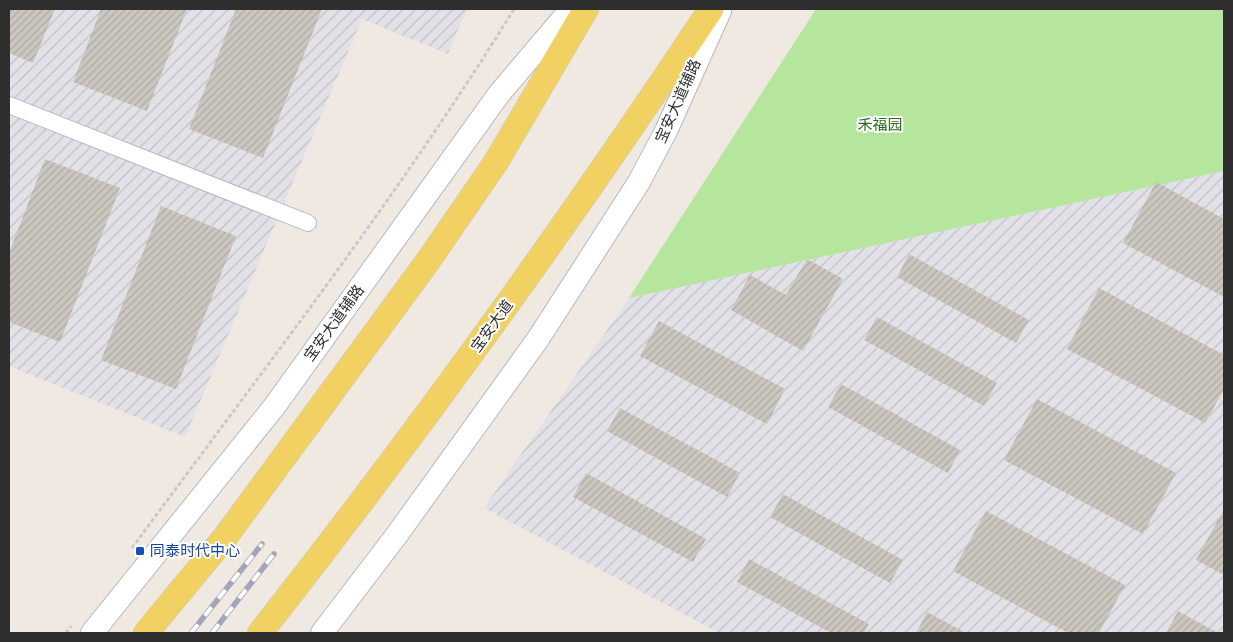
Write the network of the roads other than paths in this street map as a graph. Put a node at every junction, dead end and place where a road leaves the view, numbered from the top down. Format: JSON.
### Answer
{"nodes":[{"id":1,"x":571,"y":9,"type":"edge"},
{"id":2,"x":586,"y":9,"type":"edge"},
{"id":3,"x":711,"y":9,"type":"edge"},
{"id":4,"x":720,"y":9,"type":"edge"},
{"id":5,"x":9,"y":105,"type":"edge"},
{"id":6,"x":308,"y":223,"type":"dead end"},
{"id":7,"x":84,"y":626,"type":"edge"},
{"id":8,"x":146,"y":633,"type":"edge"},
{"id":9,"x":260,"y":633,"type":"edge"},
{"id":10,"x":322,"y":633,"type":"edge"}],
"edges":[{"from":1,"to":7,"type":"main road","name":"宝安大道辅路"},
{"from":2,"to":8,"type":"main road"},
{"from":3,"to":9,"type":"main road","name":"宝安大道"},
{"from":4,"to":10,"type":"main road","name":"宝安大道辅路"},
{"from":5,"to":6,"type":"street"}]}
